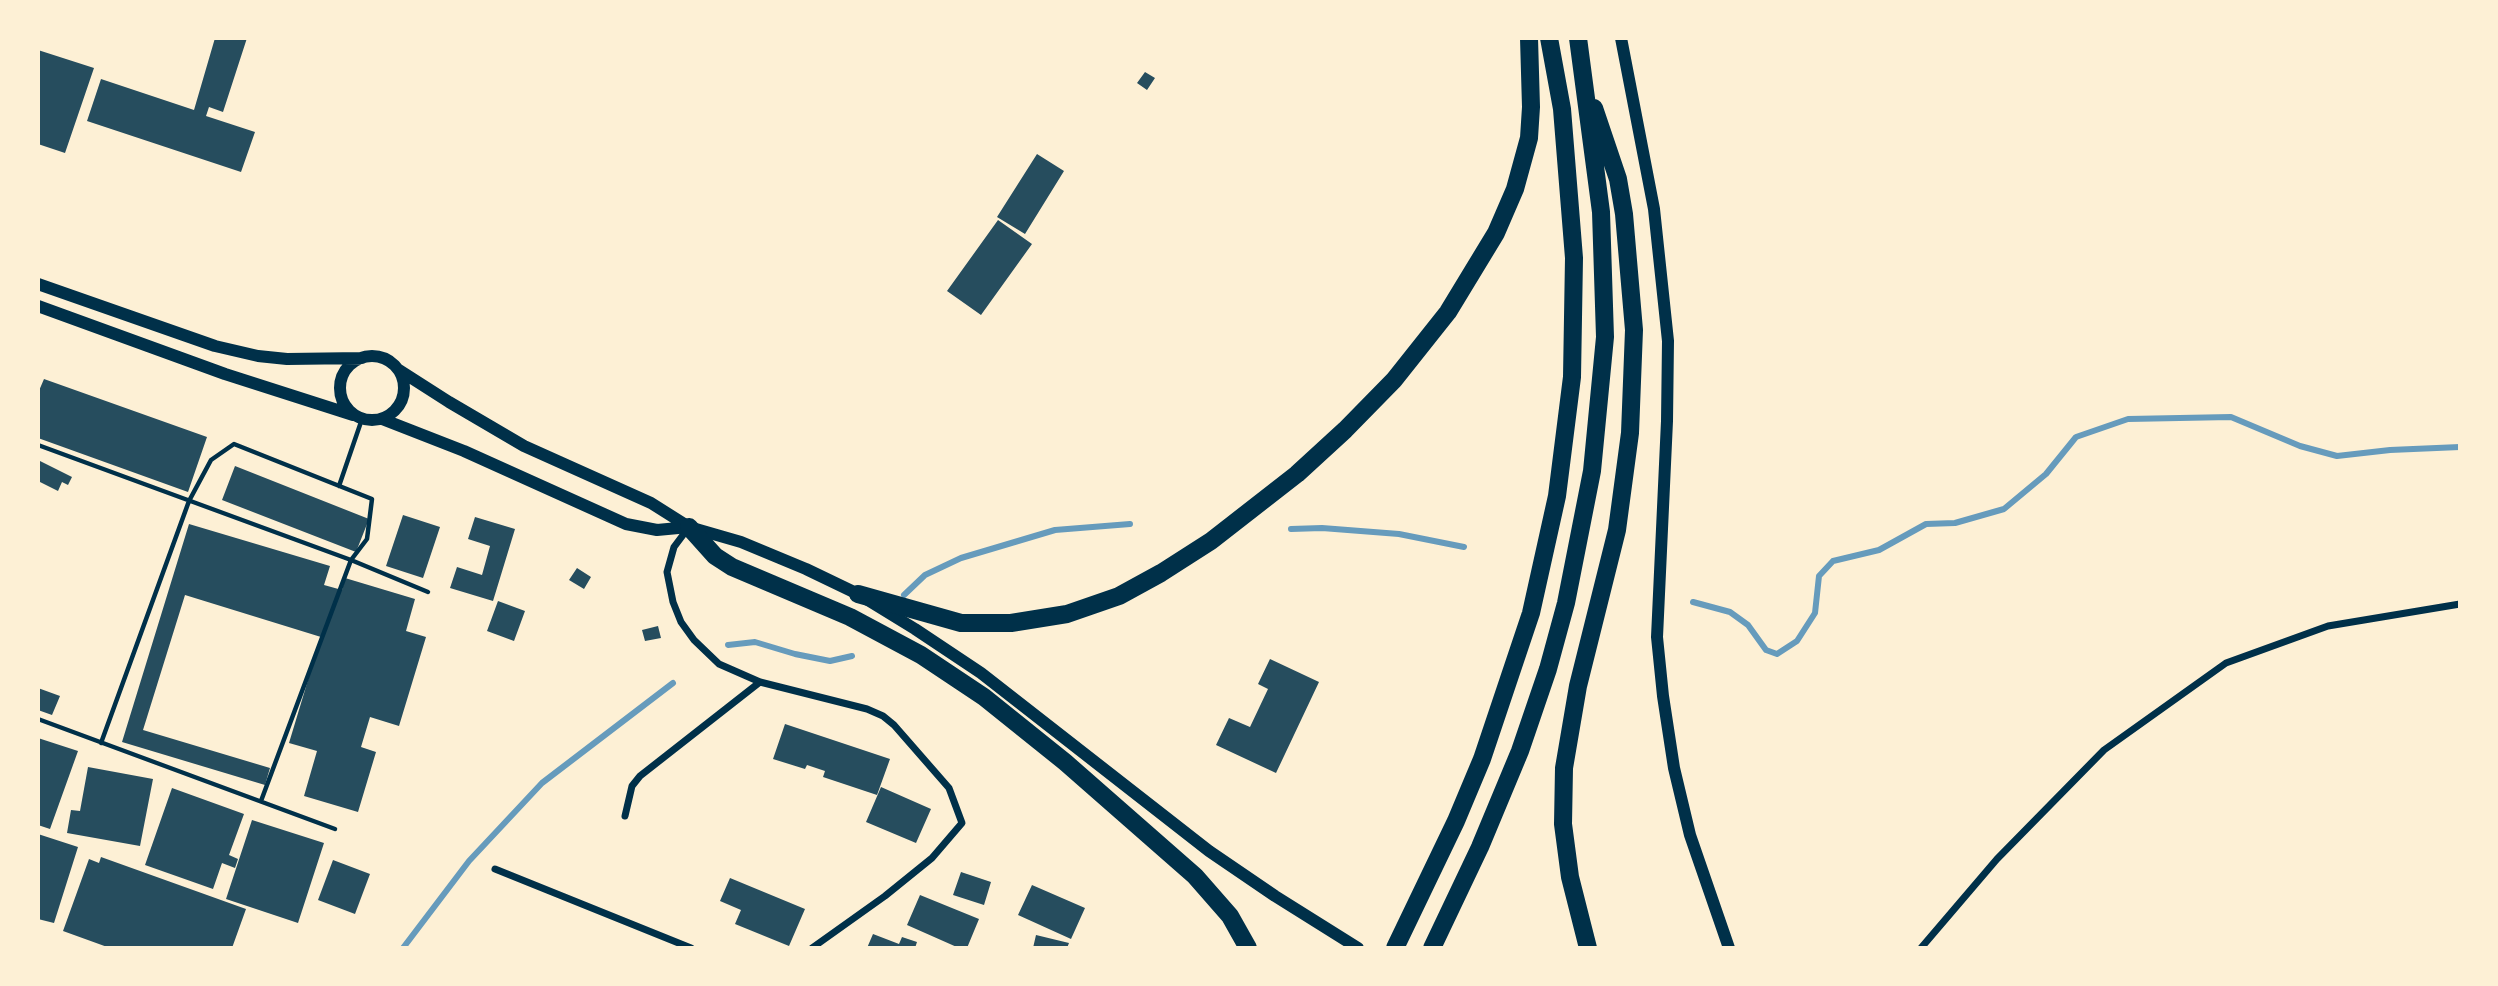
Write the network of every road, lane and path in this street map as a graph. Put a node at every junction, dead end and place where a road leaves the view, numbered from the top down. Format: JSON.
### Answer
{"nodes":[{"id":1,"x":1529,"y":38,"type":"edge"},
{"id":2,"x":1549,"y":38,"type":"edge"},
{"id":3,"x":1578,"y":38,"type":"edge"},
{"id":4,"x":1621,"y":38,"type":"edge"},
{"id":5,"x":1583,"y":79,"type":"junction"},
{"id":6,"x":38,"y":284,"type":"edge"},
{"id":7,"x":38,"y":306,"type":"edge"},
{"id":8,"x":362,"y":358,"type":"junction"},
{"id":9,"x":399,"y":370,"type":"junction"},
{"id":10,"x":357,"y":417,"type":"junction"},
{"id":11,"x":382,"y":419,"type":"junction"},
{"id":12,"x":38,"y":445,"type":"edge"},
{"id":13,"x":339,"y":486,"type":"junction"},
{"id":14,"x":189,"y":501,"type":"junction"},
{"id":15,"x":689,"y":527,"type":"junction"},
{"id":16,"x":351,"y":560,"type":"junction"},
{"id":17,"x":428,"y":592,"type":"dead end"},
{"id":18,"x":858,"y":594,"type":"junction"},
{"id":19,"x":2459,"y":604,"type":"edge"},
{"id":20,"x":760,"y":682,"type":"junction"},
{"id":21,"x":38,"y":719,"type":"edge"},
{"id":22,"x":101,"y":743,"type":"junction"},
{"id":23,"x":261,"y":801,"type":"junction"},
{"id":24,"x":625,"y":816,"type":"dead end"},
{"id":25,"x":335,"y":828,"type":"dead end"},
{"id":26,"x":495,"y":869,"type":"dead end"},
{"id":27,"x":691,"y":947,"type":"edge"},
{"id":28,"x":813,"y":947,"type":"edge"},
{"id":29,"x":1248,"y":947,"type":"edge"},
{"id":30,"x":1358,"y":947,"type":"edge"},
{"id":31,"x":1395,"y":947,"type":"edge"},
{"id":32,"x":1432,"y":947,"type":"edge"},
{"id":33,"x":1588,"y":947,"type":"edge"},
{"id":34,"x":1729,"y":947,"type":"edge"},
{"id":35,"x":1921,"y":947,"type":"edge"}],
"edges":[{"from":1,"to":18,"type":"highway"},
{"from":2,"to":31,"type":"highway"},
{"from":3,"to":5,"type":"highway"},
{"from":4,"to":34,"type":"main road"},
{"from":5,"to":32,"type":"highway"},
{"from":5,"to":33,"type":"highway"},
{"from":6,"to":8,"type":"main road"},
{"from":7,"to":10,"type":"main road"},
{"from":8,"to":9,"type":"main road"},
{"from":8,"to":10,"type":"main road"},
{"from":9,"to":11,"type":"main road"},
{"from":9,"to":15,"type":"main road"},
{"from":10,"to":11,"type":"main road"},
{"from":10,"to":13,"type":"lane"},
{"from":11,"to":15,"type":"main road"},
{"from":12,"to":14,"type":"lane"},
{"from":13,"to":14,"type":"lane"},
{"from":13,"to":16,"type":"lane"},
{"from":14,"to":16,"type":"lane"},
{"from":14,"to":22,"type":"lane"},
{"from":15,"to":18,"type":"main road"},
{"from":15,"to":20,"type":"street"},
{"from":15,"to":29,"type":"highway"},
{"from":16,"to":17,"type":"lane"},
{"from":16,"to":23,"type":"lane"},
{"from":18,"to":30,"type":"main road"},
{"from":19,"to":35,"type":"street"},
{"from":20,"to":24,"type":"street"},
{"from":20,"to":28,"type":"street"},
{"from":21,"to":22,"type":"lane"},
{"from":22,"to":23,"type":"lane"},
{"from":23,"to":25,"type":"lane"},
{"from":26,"to":27,"type":"street"}]}
